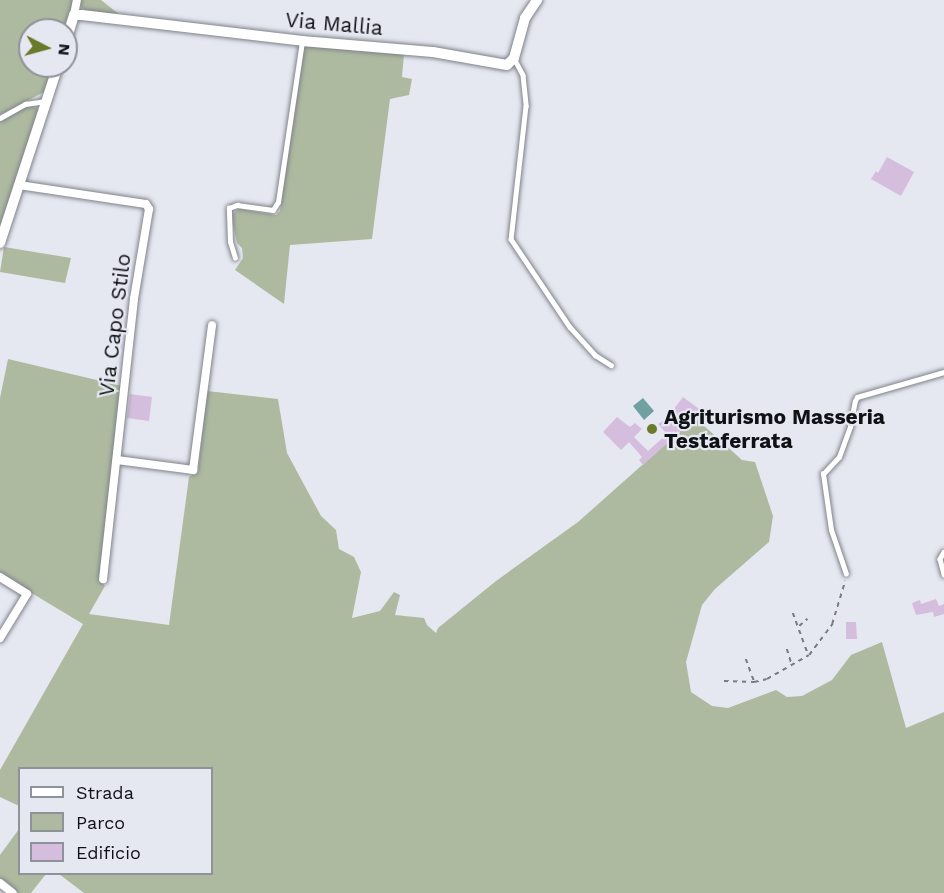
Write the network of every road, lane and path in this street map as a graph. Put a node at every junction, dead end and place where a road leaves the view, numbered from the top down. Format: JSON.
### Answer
{"nodes":[{"id":1,"x":77,"y":0,"type":"edge"},
{"id":2,"x":537,"y":0,"type":"edge"},
{"id":3,"x":75,"y":15,"type":"junction"},
{"id":4,"x":74,"y":18,"type":"edge"},
{"id":5,"x":302,"y":41,"type":"junction"},
{"id":6,"x":514,"y":58,"type":"junction"},
{"id":7,"x":54,"y":78,"type":"edge"},
{"id":8,"x":46,"y":101,"type":"junction"},
{"id":9,"x":0,"y":118,"type":"edge"},
{"id":10,"x":19,"y":185,"type":"junction"},
{"id":11,"x":0,"y":243,"type":"edge"},
{"id":12,"x":235,"y":258,"type":"dead end"},
{"id":13,"x":212,"y":325,"type":"dead end"},
{"id":14,"x":611,"y":365,"type":"dead end"},
{"id":15,"x":944,"y":372,"type":"edge"},
{"id":16,"x":117,"y":460,"type":"junction"},
{"id":17,"x":944,"y":552,"type":"edge"},
{"id":18,"x":846,"y":574,"type":"joint"},
{"id":19,"x":944,"y":574,"type":"edge"},
{"id":20,"x":0,"y":577,"type":"edge"},
{"id":21,"x":103,"y":579,"type":"dead end"},
{"id":22,"x":793,"y":614,"type":"dead end"},
{"id":23,"x":807,"y":619,"type":"dead end"},
{"id":24,"x":798,"y":626,"type":"junction"},
{"id":25,"x":0,"y":638,"type":"edge"},
{"id":26,"x":788,"y":649,"type":"dead end"},
{"id":27,"x":809,"y":655,"type":"junction"},
{"id":28,"x":746,"y":659,"type":"dead end"},
{"id":29,"x":793,"y":666,"type":"junction"},
{"id":30,"x":724,"y":681,"type":"dead end"},
{"id":31,"x":754,"y":682,"type":"junction"},
{"id":32,"x":0,"y":884,"type":"edge"},
{"id":33,"x":12,"y":893,"type":"edge"}],
"edges":[{"from":1,"to":3,"type":"street"},
{"from":2,"to":6,"type":"street"},
{"from":3,"to":4,"type":"street"},
{"from":3,"to":5,"type":"street","name":"Via Mallia"},
{"from":5,"to":6,"type":"street","name":"Via Mallia"},
{"from":5,"to":12,"type":"lane"},
{"from":6,"to":14,"type":"lane"},
{"from":7,"to":8,"type":"street"},
{"from":8,"to":9,"type":"lane"},
{"from":8,"to":10,"type":"street"},
{"from":10,"to":11,"type":"street"},
{"from":10,"to":16,"type":"street","name":"Via Capo Stilo"},
{"from":13,"to":16,"type":"street"},
{"from":15,"to":18,"type":"lane"},
{"from":16,"to":21,"type":"street","name":"Via Capo Stilo"},
{"from":17,"to":19,"type":"lane"},
{"from":18,"to":27,"type":"path"},
{"from":20,"to":25,"type":"street"},
{"from":22,"to":24,"type":"path"},
{"from":23,"to":24,"type":"path"},
{"from":24,"to":27,"type":"path"},
{"from":26,"to":29,"type":"path"},
{"from":27,"to":29,"type":"path"},
{"from":28,"to":31,"type":"path"},
{"from":29,"to":31,"type":"path"},
{"from":30,"to":31,"type":"path"},
{"from":32,"to":33,"type":"street"}]}
